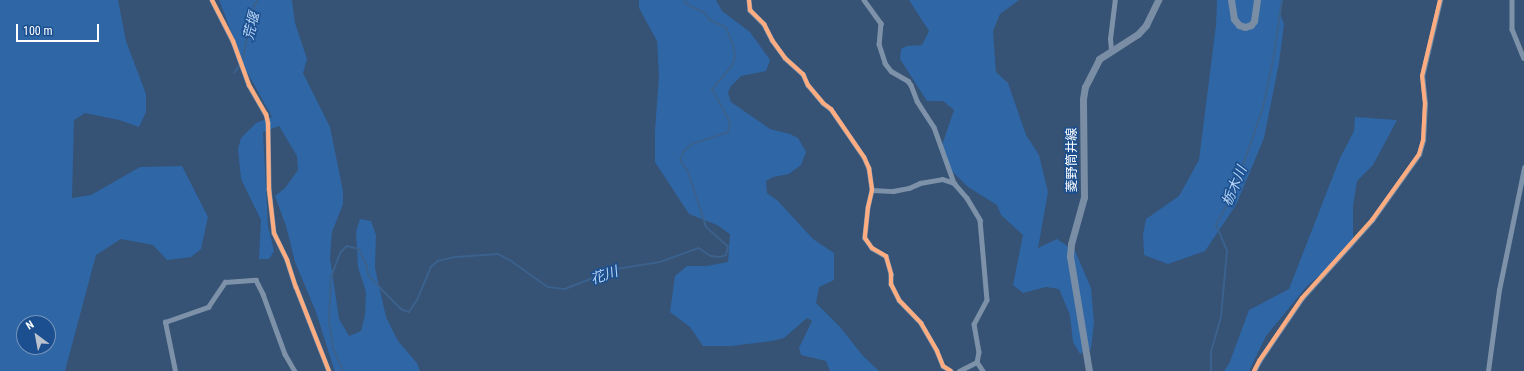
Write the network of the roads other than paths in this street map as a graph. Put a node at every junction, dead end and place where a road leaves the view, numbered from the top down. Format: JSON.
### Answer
{"nodes":[{"id":1,"x":212,"y":0,"type":"edge"},
{"id":2,"x":749,"y":0,"type":"edge"},
{"id":3,"x":864,"y":0,"type":"edge"},
{"id":4,"x":1115,"y":0,"type":"edge"},
{"id":5,"x":1158,"y":0,"type":"edge"},
{"id":6,"x":1230,"y":0,"type":"edge"},
{"id":7,"x":1257,"y":0,"type":"edge"},
{"id":8,"x":1440,"y":0,"type":"edge"},
{"id":9,"x":1512,"y":0,"type":"edge"},
{"id":10,"x":1111,"y":50,"type":"junction"},
{"id":11,"x":1524,"y":58,"type":"edge"},
{"id":12,"x":1524,"y":168,"type":"edge"},
{"id":13,"x":954,"y":184,"type":"junction"},
{"id":14,"x":872,"y":190,"type":"junction"},
{"id":15,"x":977,"y":362,"type":"junction"},
{"id":16,"x":175,"y":371,"type":"edge"},
{"id":17,"x":294,"y":371,"type":"edge"},
{"id":18,"x":329,"y":371,"type":"edge"},
{"id":19,"x":951,"y":371,"type":"edge"},
{"id":20,"x":959,"y":371,"type":"edge"},
{"id":21,"x":983,"y":371,"type":"edge"},
{"id":22,"x":1090,"y":371,"type":"edge"},
{"id":23,"x":1254,"y":371,"type":"edge"},
{"id":24,"x":1488,"y":371,"type":"edge"}],
"edges":[{"from":1,"to":18,"type":"street"},
{"from":2,"to":14,"type":"street"},
{"from":3,"to":13,"type":"street"},
{"from":4,"to":10,"type":"street"},
{"from":5,"to":10,"type":"main road","name":"菱野筒井線"},
{"from":6,"to":7,"type":"main road"},
{"from":8,"to":23,"type":"street"},
{"from":9,"to":11,"type":"street"},
{"from":10,"to":22,"type":"main road","name":"菱野筒井線"},
{"from":12,"to":24,"type":"street"},
{"from":13,"to":14,"type":"street"},
{"from":13,"to":15,"type":"street"},
{"from":14,"to":19,"type":"street"},
{"from":15,"to":20,"type":"street"},
{"from":15,"to":21,"type":"street"},
{"from":16,"to":17,"type":"street"}]}
